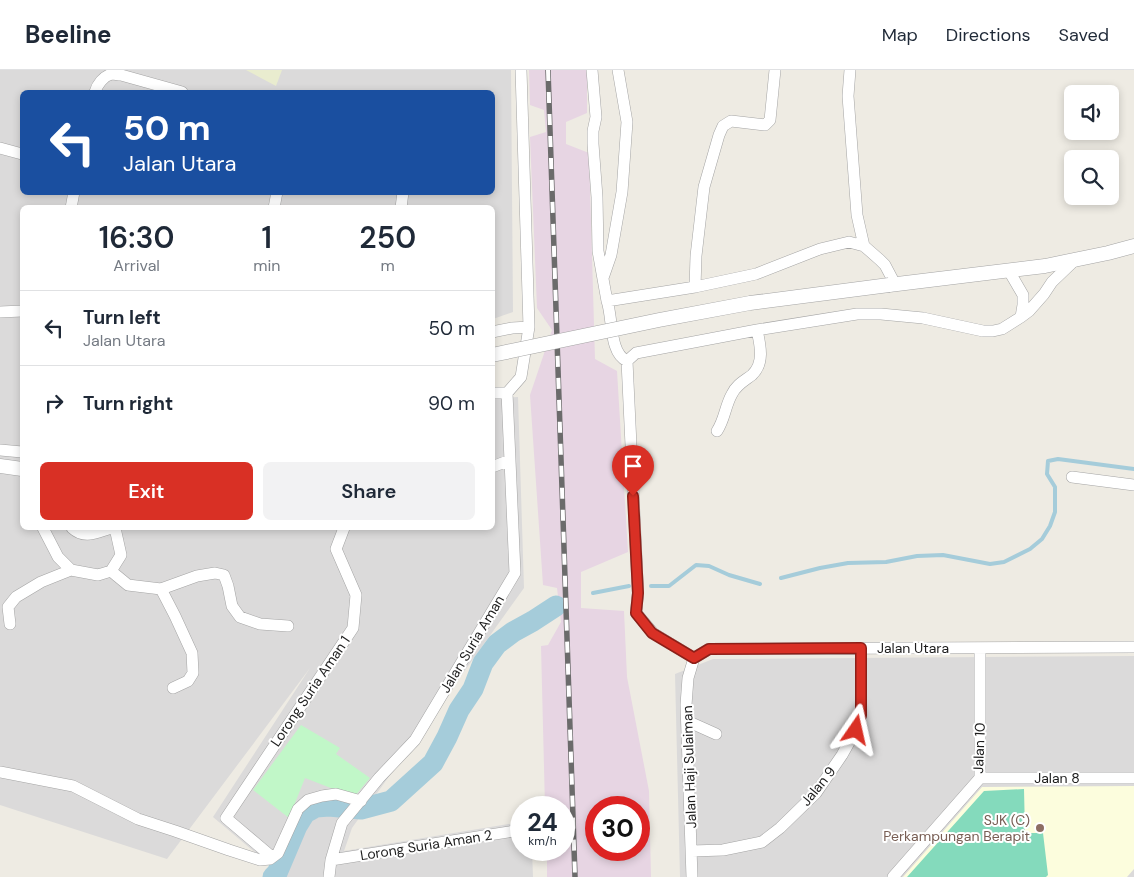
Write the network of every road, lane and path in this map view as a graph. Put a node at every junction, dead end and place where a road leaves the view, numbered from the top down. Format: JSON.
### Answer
{"nodes":[{"id":1,"x":521,"y":70,"type":"edge"},
{"id":2,"x":592,"y":70,"type":"edge"},
{"id":3,"x":618,"y":70,"type":"edge"},
{"id":4,"x":775,"y":70,"type":"edge"},
{"id":5,"x":850,"y":70,"type":"edge"},
{"id":6,"x":122,"y":72,"type":"edge"},
{"id":7,"x":96,"y":90,"type":"edge"},
{"id":8,"x":176,"y":90,"type":"edge"},
{"id":9,"x":0,"y":148,"type":"edge"},
{"id":10,"x":20,"y":153,"type":"edge"},
{"id":11,"x":864,"y":246,"type":"junction"},
{"id":12,"x":1134,"y":246,"type":"edge"},
{"id":13,"x":1075,"y":260,"type":"junction"},
{"id":14,"x":1009,"y":271,"type":"junction"},
{"id":15,"x":603,"y":278,"type":"junction"},
{"id":16,"x":892,"y":284,"type":"junction"},
{"id":17,"x":694,"y":287,"type":"junction"},
{"id":18,"x":607,"y":301,"type":"junction"},
{"id":19,"x":20,"y":311,"type":"edge"},
{"id":20,"x":0,"y":312,"type":"edge"},
{"id":21,"x":1021,"y":317,"type":"junction"},
{"id":22,"x":529,"y":327,"type":"junction"},
{"id":23,"x":757,"y":330,"type":"junction"},
{"id":24,"x":495,"y":331,"type":"edge"},
{"id":25,"x":495,"y":354,"type":"edge"},
{"id":26,"x":627,"y":361,"type":"junction"},
{"id":27,"x":495,"y":392,"type":"edge"},
{"id":28,"x":507,"y":393,"type":"junction"},
{"id":29,"x":717,"y":431,"type":"dead end"},
{"id":30,"x":0,"y":450,"type":"edge"},
{"id":31,"x":20,"y":452,"type":"edge"},
{"id":32,"x":510,"y":460,"type":"junction"},
{"id":33,"x":0,"y":466,"type":"edge"},
{"id":34,"x":495,"y":466,"type":"edge"},
{"id":35,"x":20,"y":469,"type":"edge"},
{"id":36,"x":1072,"y":476,"type":"dead end"},
{"id":37,"x":1134,"y":485,"type":"edge"},
{"id":38,"x":44,"y":530,"type":"edge"},
{"id":39,"x":74,"y":530,"type":"edge"},
{"id":40,"x":106,"y":530,"type":"edge"},
{"id":41,"x":115,"y":530,"type":"edge"},
{"id":42,"x":343,"y":530,"type":"edge"},
{"id":43,"x":71,"y":570,"type":"junction"},
{"id":44,"x":111,"y":571,"type":"junction"},
{"id":45,"x":161,"y":589,"type":"junction"},
{"id":46,"x":10,"y":624,"type":"dead end"},
{"id":47,"x":288,"y":626,"type":"dead end"},
{"id":48,"x":1134,"y":647,"type":"edge"},
{"id":49,"x":861,"y":648,"type":"junction"},
{"id":50,"x":980,"y":648,"type":"junction"},
{"id":51,"x":694,"y":658,"type":"junction"},
{"id":52,"x":173,"y":688,"type":"dead end"},
{"id":53,"x":687,"y":721,"type":"junction"},
{"id":54,"x":716,"y":734,"type":"dead end"},
{"id":55,"x":0,"y":772,"type":"edge"},
{"id":56,"x":980,"y":778,"type":"junction"},
{"id":57,"x":1134,"y":778,"type":"edge"},
{"id":58,"x":361,"y":801,"type":"junction"},
{"id":59,"x":510,"y":832,"type":"edge"},
{"id":60,"x":692,"y":851,"type":"junction"},
{"id":61,"x":272,"y":857,"type":"junction"},
{"id":62,"x":331,"y":860,"type":"junction"},
{"id":63,"x":329,"y":877,"type":"edge"},
{"id":64,"x":692,"y":877,"type":"edge"},
{"id":65,"x":893,"y":877,"type":"edge"}],
"edges":[{"from":1,"to":22,"type":"street"},
{"from":2,"to":15,"type":"street"},
{"from":3,"to":15,"type":"street"},
{"from":4,"to":17,"type":"street"},
{"from":5,"to":11,"type":"street"},
{"from":6,"to":7,"type":"street"},
{"from":6,"to":8,"type":"street"},
{"from":9,"to":10,"type":"street"},
{"from":11,"to":16,"type":"street"},
{"from":11,"to":17,"type":"street"},
{"from":12,"to":13,"type":"street"},
{"from":13,"to":14,"type":"street"},
{"from":13,"to":21,"type":"street"},
{"from":14,"to":16,"type":"street"},
{"from":14,"to":21,"type":"street"},
{"from":15,"to":18,"type":"street"},
{"from":16,"to":25,"type":"street","bridge":true},
{"from":17,"to":18,"type":"street"},
{"from":18,"to":26,"type":"street"},
{"from":19,"to":20,"type":"street"},
{"from":21,"to":23,"type":"street"},
{"from":22,"to":24,"type":"street"},
{"from":22,"to":28,"type":"street"},
{"from":23,"to":26,"type":"street"},
{"from":23,"to":29,"type":"street"},
{"from":26,"to":51,"type":"street"},
{"from":27,"to":28,"type":"street"},
{"from":28,"to":32,"type":"street","name":"Jalan Suria Aman"},
{"from":30,"to":31,"type":"street"},
{"from":32,"to":34,"type":"street"},
{"from":32,"to":58,"type":"street","name":"Jalan Suria Aman"},
{"from":33,"to":35,"type":"street"},
{"from":36,"to":37,"type":"street"},
{"from":38,"to":43,"type":"street"},
{"from":39,"to":40,"type":"street"},
{"from":41,"to":44,"type":"street"},
{"from":42,"to":61,"type":"street","name":"Lorong Suria Aman 1"},
{"from":43,"to":44,"type":"street"},
{"from":43,"to":46,"type":"street"},
{"from":44,"to":45,"type":"street"},
{"from":45,"to":47,"type":"street"},
{"from":45,"to":52,"type":"street"},
{"from":48,"to":50,"type":"street","name":"Jalan Utara"},
{"from":49,"to":50,"type":"street","name":"Jalan Utara"},
{"from":49,"to":51,"type":"street","name":"Jalan Utara"},
{"from":49,"to":60,"type":"street","name":"Jalan 9"},
{"from":50,"to":56,"type":"street","name":"Jalan 10"},
{"from":51,"to":53,"type":"street","name":"Jalan Haji Sulaiman"},
{"from":53,"to":54,"type":"street"},
{"from":53,"to":60,"type":"street","name":"Jalan Haji Sulaiman"},
{"from":55,"to":61,"type":"street"},
{"from":56,"to":57,"type":"street","name":"Jalan 8"},
{"from":56,"to":65,"type":"street","name":"Jalan 10"},
{"from":58,"to":61,"type":"street"},
{"from":58,"to":62,"type":"street","name":"Jalan Suria Aman"},
{"from":59,"to":62,"type":"street","name":"Lorong Suria Aman 2"},
{"from":60,"to":64,"type":"street","name":"Jalan Haji Sulaiman"},
{"from":62,"to":63,"type":"street","name":"Jalan Suria Aman"}]}
